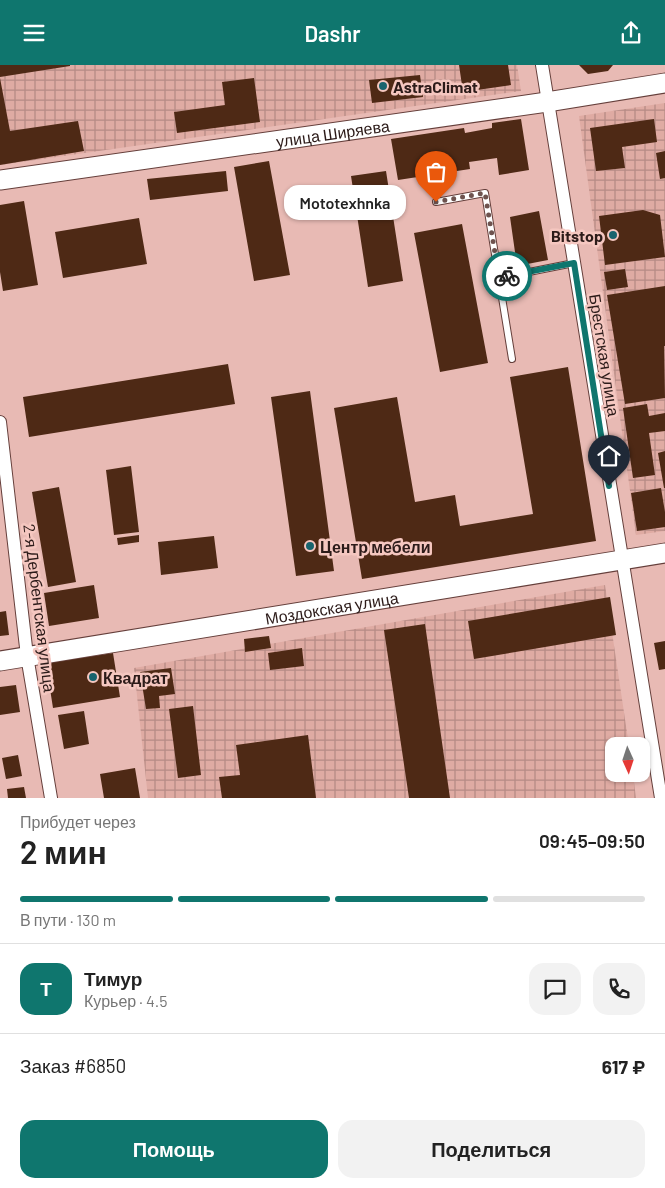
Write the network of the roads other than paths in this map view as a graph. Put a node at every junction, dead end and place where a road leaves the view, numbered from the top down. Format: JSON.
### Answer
{"nodes":[{"id":1,"x":542,"y":65,"type":"edge"},
{"id":2,"x":665,"y":83,"type":"edge"},
{"id":3,"x":547,"y":102,"type":"junction"},
{"id":4,"x":0,"y":180,"type":"edge"},
{"id":5,"x":436,"y":202,"type":"dead end"},
{"id":6,"x":574,"y":263,"type":"junction"},
{"id":7,"x":499,"y":277,"type":"junction"},
{"id":8,"x":512,"y":359,"type":"dead end"},
{"id":9,"x":0,"y":422,"type":"edge"},
{"id":10,"x":4,"y":489,"type":"edge"},
{"id":11,"x":665,"y":553,"type":"edge"},
{"id":12,"x":621,"y":560,"type":"junction"},
{"id":13,"x":27,"y":656,"type":"junction"},
{"id":14,"x":0,"y":661,"type":"edge"},
{"id":15,"x":51,"y":798,"type":"edge"},
{"id":16,"x":661,"y":798,"type":"edge"}],
"edges":[{"from":1,"to":3,"type":"street","name":"Брестская улица"},
{"from":2,"to":3,"type":"main road","name":"улица Ширяева"},
{"from":3,"to":4,"type":"main road","name":"улица Ширяева"},
{"from":3,"to":6,"type":"street","name":"Брестская улица"},
{"from":5,"to":7,"type":"lane"},
{"from":6,"to":7,"type":"lane"},
{"from":6,"to":12,"type":"street","name":"Брестская улица"},
{"from":7,"to":8,"type":"lane"},
{"from":9,"to":10,"type":"street","name":"2-я Дербентская улица"},
{"from":10,"to":13,"type":"street","name":"2-я Дербентская улица"},
{"from":11,"to":12,"type":"main road","name":"Моздокская улица"},
{"from":12,"to":13,"type":"main road","name":"Моздокская улица"},
{"from":12,"to":16,"type":"street","name":"Брестская улица"},
{"from":13,"to":14,"type":"main road","name":"Моздокская улица"},
{"from":13,"to":15,"type":"street","name":"2-я Дербентская улица"}]}
